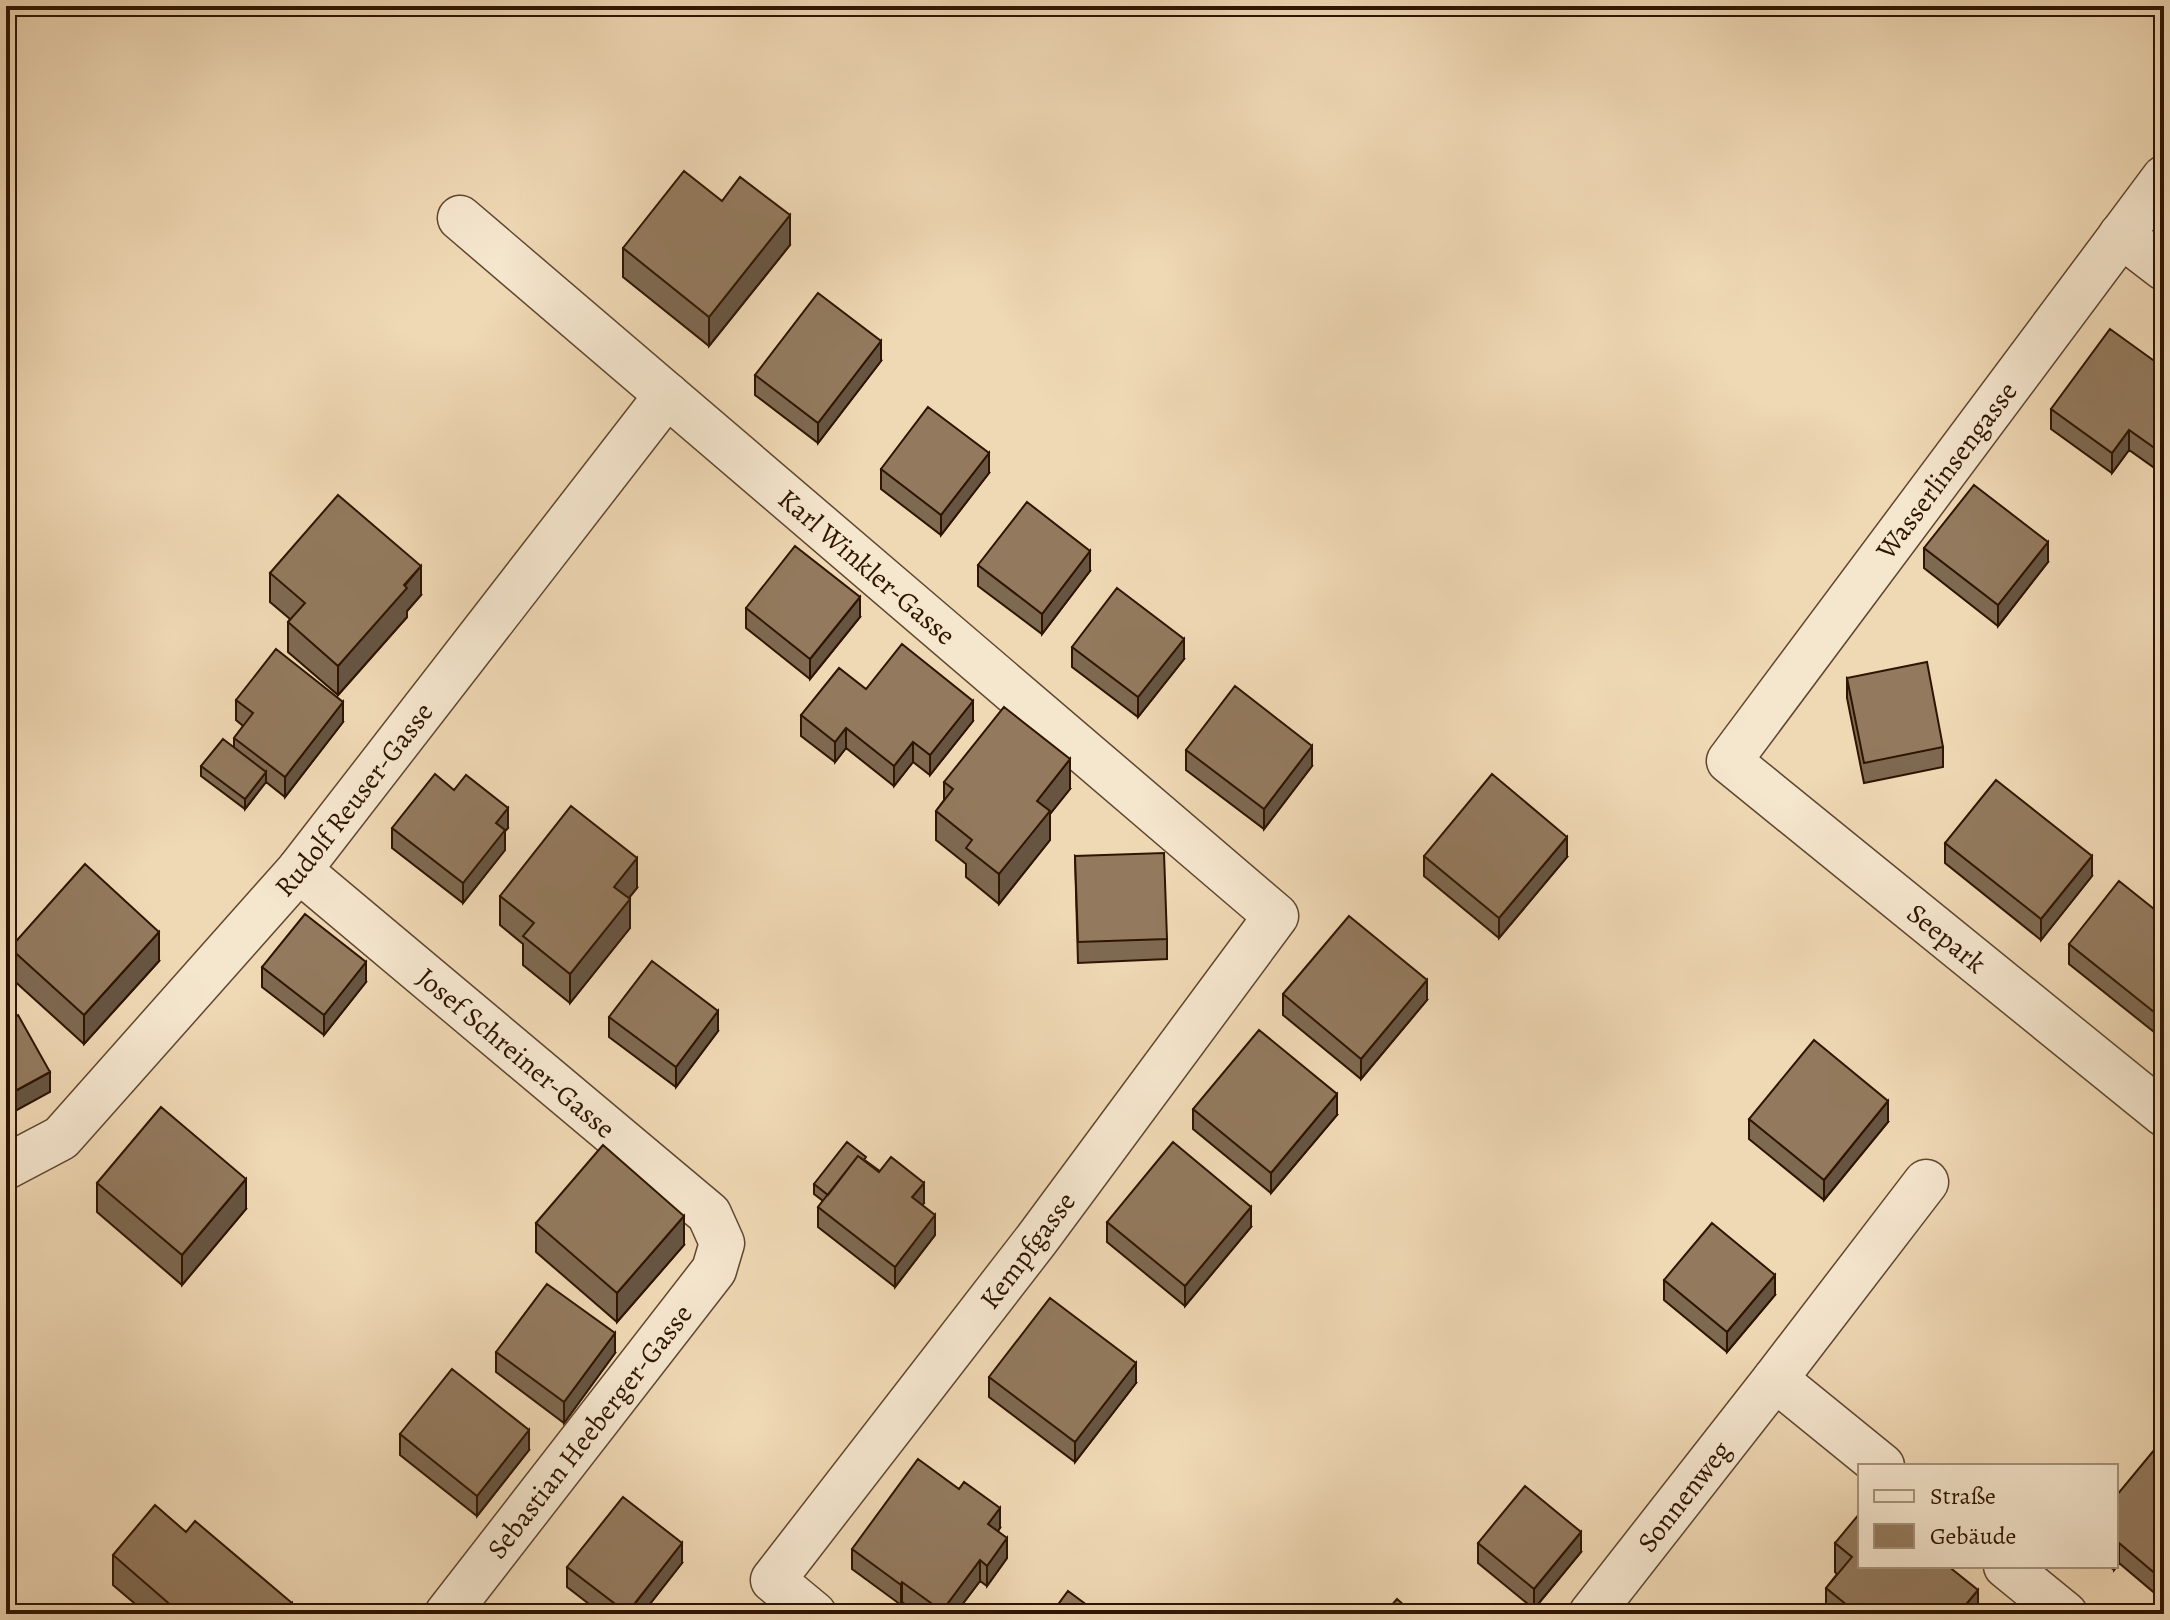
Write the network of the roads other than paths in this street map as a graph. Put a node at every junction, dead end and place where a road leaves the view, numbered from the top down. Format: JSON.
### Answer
{"nodes":[{"id":1,"x":2164,"y":178,"type":"edge"},
{"id":2,"x":460,"y":218,"type":"dead end"},
{"id":3,"x":2121,"y":235,"type":"junction"},
{"id":4,"x":2164,"y":268,"type":"edge"},
{"id":5,"x":667,"y":395,"type":"junction"},
{"id":6,"x":1729,"y":761,"type":"joint"},
{"id":7,"x":299,"y":870,"type":"junction"},
{"id":8,"x":1276,"y":916,"type":"joint"},
{"id":9,"x":2164,"y":1114,"type":"edge"},
{"id":10,"x":6,"y":1167,"type":"edge"},
{"id":11,"x":1926,"y":1182,"type":"dead end"},
{"id":12,"x":722,"y":1243,"type":"joint"},
{"id":13,"x":1775,"y":1379,"type":"junction"},
{"id":14,"x":1880,"y":1464,"type":"edge"},
{"id":15,"x":2008,"y":1568,"type":"edge"},
{"id":16,"x":447,"y":1614,"type":"edge"},
{"id":17,"x":814,"y":1614,"type":"edge"},
{"id":18,"x":1591,"y":1614,"type":"edge"},
{"id":19,"x":2065,"y":1614,"type":"edge"}],
"edges":[{"from":1,"to":3,"type":"street","name":"Wasserlinsengasse"},
{"from":2,"to":5,"type":"street","name":"Karl Winkler-Gasse"},
{"from":3,"to":4,"type":"street"},
{"from":3,"to":6,"type":"street","name":"Wasserlinsengasse"},
{"from":5,"to":7,"type":"street","name":"Rudolf Reuser-Gasse"},
{"from":5,"to":8,"type":"street","name":"Karl Winkler-Gasse"},
{"from":6,"to":9,"type":"street","name":"Seepark"},
{"from":7,"to":10,"type":"street","name":"Rudolf Reuser-Gasse"},
{"from":7,"to":12,"type":"street","name":"Josef Schreiner-Gasse"},
{"from":8,"to":17,"type":"street","name":"Kempfgasse"},
{"from":11,"to":13,"type":"street","name":"Sonnenweg"},
{"from":12,"to":16,"type":"street","name":"Sebastian Heeberger-Gasse"},
{"from":13,"to":14,"type":"street"},
{"from":13,"to":18,"type":"street","name":"Sonnenweg"},
{"from":15,"to":19,"type":"street"}]}
